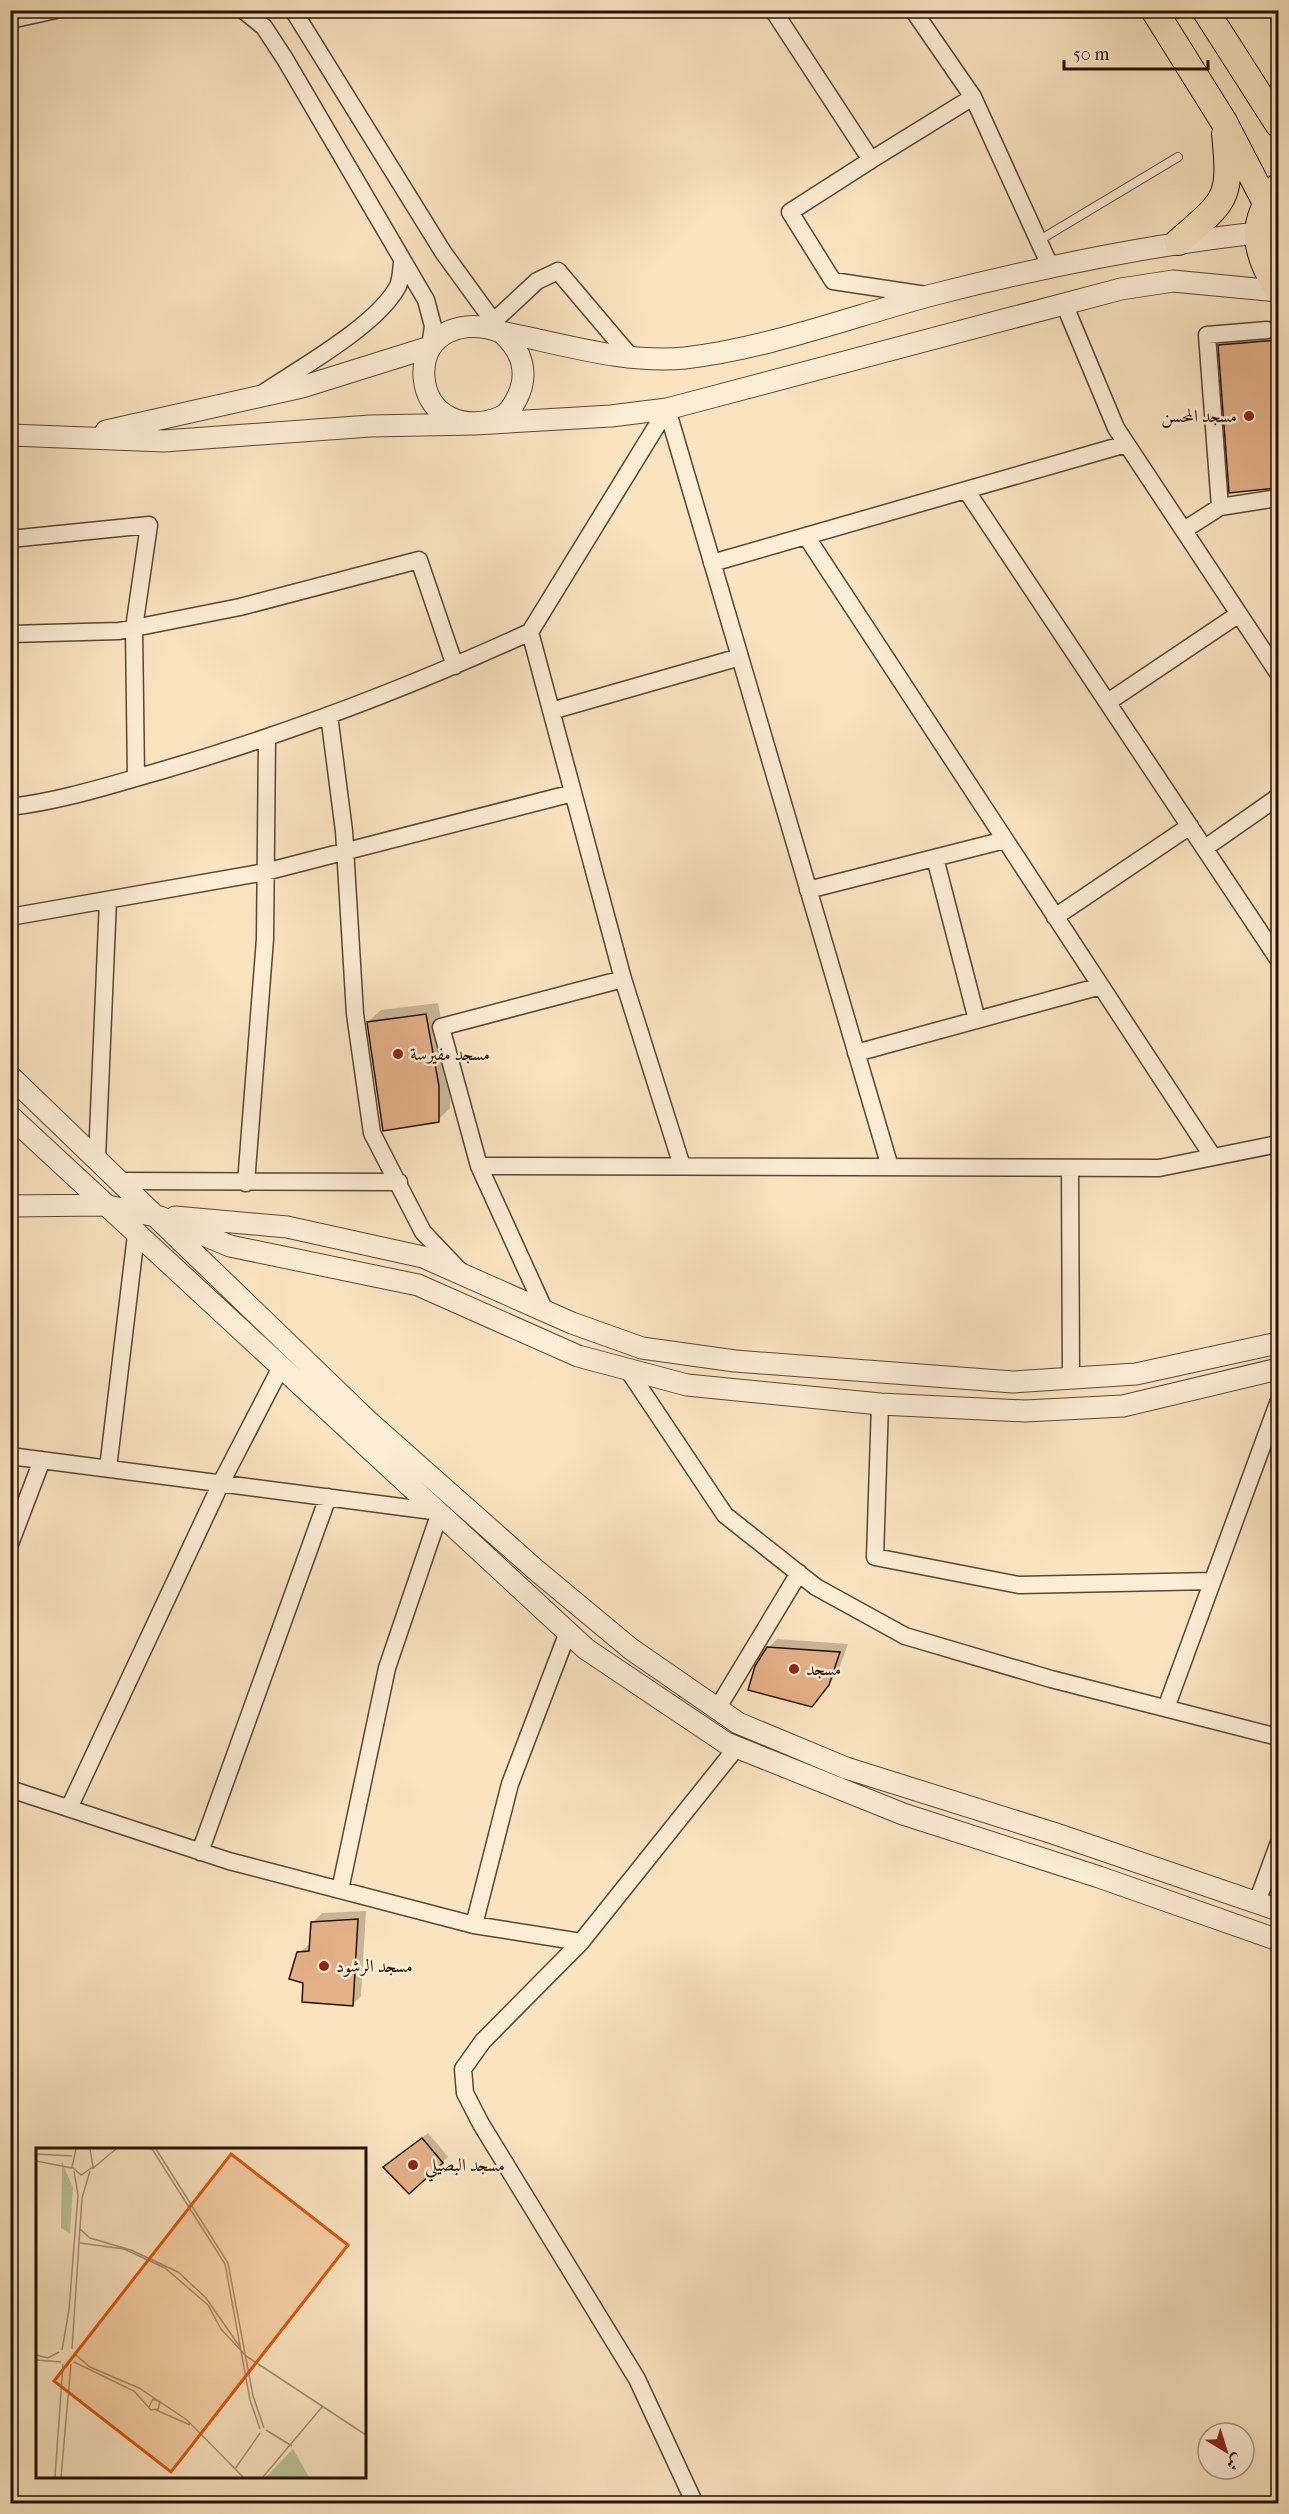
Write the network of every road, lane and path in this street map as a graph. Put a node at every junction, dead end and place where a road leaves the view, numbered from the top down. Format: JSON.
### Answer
{"nodes":[{"id":1,"x":56,"y":10,"type":"edge"},
{"id":2,"x":243,"y":10,"type":"edge"},
{"id":3,"x":293,"y":10,"type":"edge"},
{"id":4,"x":773,"y":10,"type":"edge"},
{"id":5,"x":914,"y":10,"type":"edge"},
{"id":6,"x":1154,"y":10,"type":"edge"},
{"id":7,"x":1205,"y":10,"type":"edge"},
{"id":8,"x":10,"y":20,"type":"edge"},
{"id":9,"x":973,"y":97,"type":"junction"},
{"id":10,"x":1224,"y":122,"type":"junction"},
{"id":11,"x":1278,"y":124,"type":"edge"},
{"id":12,"x":1178,"y":157,"type":"dead end"},
{"id":13,"x":871,"y":160,"type":"junction"},
{"id":14,"x":1272,"y":195,"type":"edge"},
{"id":15,"x":1257,"y":233,"type":"junction"},
{"id":16,"x":1038,"y":240,"type":"junction"},
{"id":17,"x":1178,"y":242,"type":"junction"},
{"id":18,"x":402,"y":263,"type":"junction"},
{"id":19,"x":1051,"y":268,"type":"junction"},
{"id":20,"x":1278,"y":290,"type":"edge"},
{"id":21,"x":931,"y":296,"type":"junction"},
{"id":22,"x":1065,"y":306,"type":"junction"},
{"id":23,"x":497,"y":327,"type":"junction"},
{"id":24,"x":1267,"y":330,"type":"dead end"},
{"id":25,"x":430,"y":347,"type":"junction"},
{"id":26,"x":630,"y":356,"type":"junction"},
{"id":27,"x":256,"y":397,"type":"junction"},
{"id":28,"x":667,"y":409,"type":"junction"},
{"id":29,"x":474,"y":424,"type":"junction"},
{"id":30,"x":10,"y":435,"type":"edge"},
{"id":31,"x":79,"y":438,"type":"junction"},
{"id":32,"x":1126,"y":444,"type":"junction"},
{"id":33,"x":966,"y":490,"type":"junction"},
{"id":34,"x":1278,"y":498,"type":"edge"},
{"id":35,"x":1220,"y":507,"type":"junction"},
{"id":36,"x":1184,"y":530,"type":"junction"},
{"id":37,"x":806,"y":536,"type":"junction"},
{"id":38,"x":10,"y":539,"type":"edge"},
{"id":39,"x":712,"y":563,"type":"junction"},
{"id":40,"x":1239,"y":614,"type":"junction"},
{"id":41,"x":134,"y":628,"type":"junction"},
{"id":42,"x":530,"y":632,"type":"junction"},
{"id":43,"x":10,"y":633,"type":"edge"},
{"id":44,"x":740,"y":657,"type":"junction"},
{"id":45,"x":455,"y":666,"type":"junction"},
{"id":46,"x":1278,"y":673,"type":"edge"},
{"id":47,"x":1108,"y":702,"type":"junction"},
{"id":48,"x":551,"y":711,"type":"junction"},
{"id":49,"x":329,"y":715,"type":"junction"},
{"id":50,"x":267,"y":738,"type":"junction"},
{"id":51,"x":136,"y":778,"type":"junction"},
{"id":52,"x":573,"y":793,"type":"junction"},
{"id":53,"x":1278,"y":796,"type":"edge"},
{"id":54,"x":10,"y":807,"type":"edge"},
{"id":55,"x":1190,"y":826,"type":"junction"},
{"id":56,"x":1005,"y":840,"type":"junction"},
{"id":57,"x":1205,"y":848,"type":"junction"},
{"id":58,"x":345,"y":852,"type":"junction"},
{"id":59,"x":934,"y":858,"type":"junction"},
{"id":60,"x":266,"y":872,"type":"junction"},
{"id":61,"x":808,"y":890,"type":"junction"},
{"id":62,"x":108,"y":900,"type":"junction"},
{"id":63,"x":1055,"y":916,"type":"junction"},
{"id":64,"x":10,"y":917,"type":"edge"},
{"id":65,"x":1278,"y":959,"type":"edge"},
{"id":66,"x":623,"y":979,"type":"junction"},
{"id":67,"x":1101,"y":986,"type":"junction"},
{"id":68,"x":977,"y":1020,"type":"junction"},
{"id":69,"x":856,"y":1053,"type":"junction"},
{"id":70,"x":10,"y":1076,"type":"edge"},
{"id":71,"x":10,"y":1116,"type":"edge"},
{"id":72,"x":1278,"y":1144,"type":"edge"},
{"id":73,"x":1213,"y":1157,"type":"junction"},
{"id":74,"x":97,"y":1158,"type":"junction"},
{"id":75,"x":479,"y":1166,"type":"junction"},
{"id":76,"x":682,"y":1166,"type":"junction"},
{"id":77,"x":890,"y":1167,"type":"junction"},
{"id":78,"x":1070,"y":1168,"type":"junction"},
{"id":79,"x":122,"y":1181,"type":"junction"},
{"id":80,"x":399,"y":1182,"type":"junction"},
{"id":81,"x":246,"y":1183,"type":"junction"},
{"id":82,"x":104,"y":1205,"type":"junction"},
{"id":83,"x":10,"y":1206,"type":"edge"},
{"id":84,"x":160,"y":1217,"type":"junction"},
{"id":85,"x":136,"y":1235,"type":"junction"},
{"id":86,"x":464,"y":1275,"type":"junction"},
{"id":87,"x":545,"y":1311,"type":"junction"},
{"id":88,"x":1278,"y":1343,"type":"edge"},
{"id":89,"x":281,"y":1367,"type":"junction"},
{"id":90,"x":1278,"y":1369,"type":"edge"},
{"id":91,"x":628,"y":1370,"type":"junction"},
{"id":92,"x":1071,"y":1378,"type":"junction"},
{"id":93,"x":1278,"y":1403,"type":"edge"},
{"id":94,"x":880,"y":1404,"type":"junction"},
{"id":95,"x":10,"y":1456,"type":"edge"},
{"id":96,"x":42,"y":1460,"type":"junction"},
{"id":97,"x":108,"y":1468,"type":"junction"},
{"id":98,"x":221,"y":1483,"type":"junction"},
{"id":99,"x":328,"y":1497,"type":"junction"},
{"id":100,"x":440,"y":1512,"type":"junction"},
{"id":101,"x":10,"y":1544,"type":"edge"},
{"id":102,"x":799,"y":1573,"type":"junction"},
{"id":103,"x":1212,"y":1581,"type":"junction"},
{"id":104,"x":568,"y":1632,"type":"junction"},
{"id":105,"x":1166,"y":1708,"type":"junction"},
{"id":106,"x":717,"y":1709,"type":"junction"},
{"id":107,"x":1278,"y":1737,"type":"edge"},
{"id":108,"x":737,"y":1747,"type":"junction"},
{"id":109,"x":10,"y":1789,"type":"edge"},
{"id":110,"x":69,"y":1808,"type":"junction"},
{"id":111,"x":200,"y":1852,"type":"junction"},
{"id":112,"x":1277,"y":1855,"type":"edge"},
{"id":113,"x":340,"y":1890,"type":"junction"},
{"id":114,"x":1257,"y":1902,"type":"junction"},
{"id":115,"x":1278,"y":1910,"type":"edge"},
{"id":116,"x":474,"y":1925,"type":"junction"},
{"id":117,"x":1278,"y":1940,"type":"edge"},
{"id":118,"x":581,"y":1942,"type":"junction"},
{"id":119,"x":695,"y":2504,"type":"edge"}],
"edges":[{"from":1,"to":8,"type":"street"},
{"from":2,"to":18,"type":"street"},
{"from":3,"to":23,"type":"street"},
{"from":4,"to":13,"type":"street"},
{"from":5,"to":9,"type":"street"},
{"from":6,"to":10,"type":"main road"},
{"from":7,"to":11,"type":"main road"},
{"from":9,"to":13,"type":"street"},
{"from":9,"to":16,"type":"street"},
{"from":10,"to":14,"type":"main road"},
{"from":10,"to":17,"type":"main road"},
{"from":12,"to":16,"type":"lane"},
{"from":13,"to":21,"type":"street"},
{"from":14,"to":15,"type":"main road"},
{"from":15,"to":17,"type":"street"},
{"from":15,"to":20,"type":"main road"},
{"from":16,"to":19,"type":"street"},
{"from":17,"to":19,"type":"street"},
{"from":18,"to":25,"type":"street"},
{"from":18,"to":27,"type":"street"},
{"from":19,"to":21,"type":"street"},
{"from":20,"to":22,"type":"street"},
{"from":21,"to":26,"type":"street"},
{"from":22,"to":28,"type":"street"},
{"from":22,"to":32,"type":"street"},
{"from":23,"to":25,"type":"street"},
{"from":23,"to":26,"type":"street"},
{"from":23,"to":26,"type":"street"},
{"from":23,"to":29,"type":"street"},
{"from":24,"to":35,"type":"street"},
{"from":25,"to":27,"type":"street"},
{"from":25,"to":29,"type":"street"},
{"from":27,"to":31,"type":"street"},
{"from":28,"to":29,"type":"street"},
{"from":28,"to":39,"type":"street"},
{"from":28,"to":42,"type":"street"},
{"from":29,"to":31,"type":"street"},
{"from":30,"to":31,"type":"street"},
{"from":32,"to":33,"type":"street"},
{"from":32,"to":36,"type":"street"},
{"from":33,"to":37,"type":"street"},
{"from":33,"to":47,"type":"street"},
{"from":34,"to":35,"type":"street"},
{"from":35,"to":36,"type":"street"},
{"from":36,"to":40,"type":"street"},
{"from":37,"to":39,"type":"street"},
{"from":37,"to":56,"type":"street"},
{"from":38,"to":41,"type":"street"},
{"from":39,"to":44,"type":"street"},
{"from":40,"to":46,"type":"street"},
{"from":40,"to":47,"type":"street"},
{"from":41,"to":43,"type":"street"},
{"from":41,"to":45,"type":"street"},
{"from":41,"to":51,"type":"street"},
{"from":42,"to":45,"type":"street"},
{"from":42,"to":48,"type":"street"},
{"from":44,"to":48,"type":"street"},
{"from":44,"to":61,"type":"street"},
{"from":45,"to":49,"type":"street"},
{"from":47,"to":55,"type":"street"},
{"from":48,"to":52,"type":"street"},
{"from":49,"to":50,"type":"street"},
{"from":49,"to":58,"type":"street"},
{"from":50,"to":51,"type":"street"},
{"from":50,"to":60,"type":"street"},
{"from":51,"to":54,"type":"street"},
{"from":52,"to":58,"type":"street"},
{"from":52,"to":66,"type":"street"},
{"from":53,"to":57,"type":"street"},
{"from":55,"to":57,"type":"street"},
{"from":55,"to":63,"type":"street"},
{"from":56,"to":59,"type":"street"},
{"from":56,"to":63,"type":"street"},
{"from":57,"to":65,"type":"street"},
{"from":58,"to":60,"type":"street"},
{"from":58,"to":80,"type":"street"},
{"from":59,"to":61,"type":"street"},
{"from":59,"to":68,"type":"street"},
{"from":60,"to":62,"type":"street"},
{"from":60,"to":81,"type":"street"},
{"from":61,"to":69,"type":"street"},
{"from":62,"to":64,"type":"street"},
{"from":62,"to":74,"type":"street"},
{"from":63,"to":67,"type":"street"},
{"from":66,"to":75,"type":"street"},
{"from":66,"to":76,"type":"street"},
{"from":67,"to":68,"type":"street"},
{"from":67,"to":73,"type":"street"},
{"from":68,"to":69,"type":"street"},
{"from":69,"to":77,"type":"street"},
{"from":70,"to":74,"type":"street"},
{"from":71,"to":82,"type":"street"},
{"from":72,"to":73,"type":"street"},
{"from":73,"to":78,"type":"street"},
{"from":74,"to":79,"type":"street"},
{"from":75,"to":76,"type":"street"},
{"from":75,"to":87,"type":"street"},
{"from":76,"to":77,"type":"street"},
{"from":77,"to":78,"type":"street"},
{"from":78,"to":92,"type":"street"},
{"from":79,"to":81,"type":"street"},
{"from":79,"to":84,"type":"street"},
{"from":80,"to":81,"type":"street"},
{"from":80,"to":86,"type":"street"},
{"from":82,"to":83,"type":"street"},
{"from":82,"to":84,"type":"street"},
{"from":82,"to":85,"type":"street"},
{"from":84,"to":85,"type":"street"},
{"from":84,"to":86,"type":"street"},
{"from":84,"to":91,"type":"street"},
{"from":84,"to":106,"type":"street"},
{"from":85,"to":89,"type":"street"},
{"from":85,"to":97,"type":"street"},
{"from":86,"to":87,"type":"street"},
{"from":87,"to":92,"type":"street"},
{"from":88,"to":92,"type":"street"},
{"from":89,"to":98,"type":"street"},
{"from":89,"to":100,"type":"street"},
{"from":90,"to":94,"type":"street"},
{"from":91,"to":94,"type":"street"},
{"from":91,"to":102,"type":"street"},
{"from":93,"to":103,"type":"street"},
{"from":94,"to":103,"type":"street"},
{"from":95,"to":96,"type":"street"},
{"from":96,"to":97,"type":"street"},
{"from":96,"to":101,"type":"street"},
{"from":97,"to":98,"type":"street"},
{"from":98,"to":99,"type":"street"},
{"from":98,"to":110,"type":"street"},
{"from":99,"to":100,"type":"street"},
{"from":99,"to":111,"type":"street"},
{"from":100,"to":104,"type":"street"},
{"from":100,"to":113,"type":"street"},
{"from":102,"to":105,"type":"street"},
{"from":102,"to":106,"type":"street"},
{"from":103,"to":105,"type":"street"},
{"from":104,"to":108,"type":"street"},
{"from":104,"to":116,"type":"street"},
{"from":105,"to":107,"type":"street"},
{"from":106,"to":114,"type":"street"},
{"from":108,"to":117,"type":"street"},
{"from":108,"to":118,"type":"street"},
{"from":109,"to":110,"type":"street"},
{"from":110,"to":111,"type":"street"},
{"from":111,"to":113,"type":"street"},
{"from":112,"to":114,"type":"street"},
{"from":113,"to":116,"type":"street"},
{"from":114,"to":115,"type":"street"},
{"from":116,"to":118,"type":"street"},
{"from":118,"to":119,"type":"street"}]}
